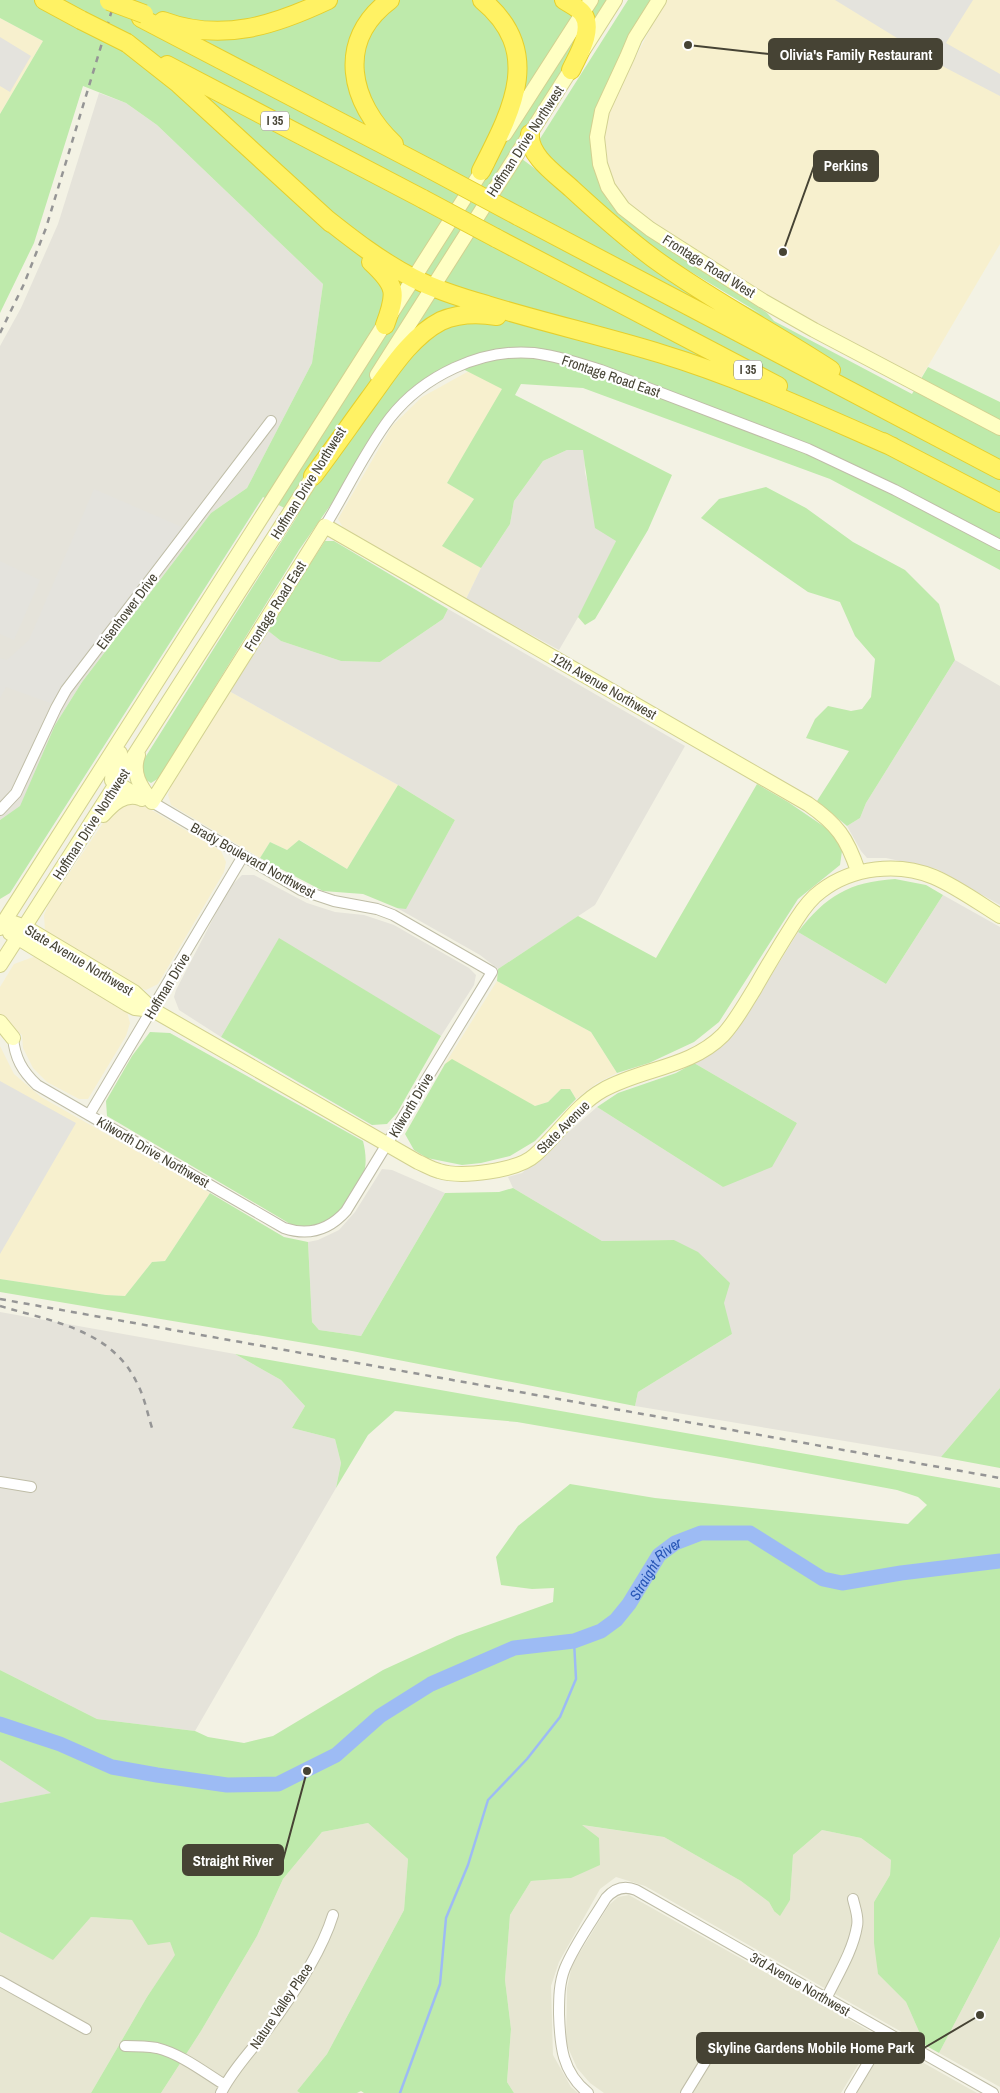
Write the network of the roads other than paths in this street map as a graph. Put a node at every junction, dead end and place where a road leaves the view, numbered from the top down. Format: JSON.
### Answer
{"nodes":[{"id":1,"x":44,"y":0,"type":"edge"},
{"id":2,"x":108,"y":0,"type":"edge"},
{"id":3,"x":328,"y":0,"type":"edge"},
{"id":4,"x":390,"y":0,"type":"edge"},
{"id":5,"x":482,"y":0,"type":"edge"},
{"id":6,"x":564,"y":0,"type":"edge"},
{"id":7,"x":615,"y":0,"type":"edge"},
{"id":8,"x":659,"y":0,"type":"edge"},
{"id":9,"x":587,"y":7,"type":"edge"},
{"id":10,"x":143,"y":16,"type":"junction"},
{"id":11,"x":127,"y":44,"type":"junction"},
{"id":12,"x":571,"y":70,"type":"junction"},
{"id":13,"x":530,"y":134,"type":"junction"},
{"id":14,"x":432,"y":170,"type":"junction"},
{"id":15,"x":481,"y":171,"type":"junction"},
{"id":16,"x":323,"y":216,"type":"junction"},
{"id":17,"x":413,"y":278,"type":"junction"},
{"id":18,"x":432,"y":286,"type":"junction"},
{"id":19,"x":538,"y":321,"type":"junction"},
{"id":20,"x":384,"y":325,"type":"junction"},
{"id":21,"x":271,"y":421,"type":"dead end"},
{"id":22,"x":920,"y":427,"type":"junction"},
{"id":23,"x":1000,"y":428,"type":"edge"},
{"id":24,"x":893,"y":447,"type":"junction"},
{"id":25,"x":1000,"y":470,"type":"edge"},
{"id":26,"x":313,"y":476,"type":"junction"},
{"id":27,"x":1000,"y":503,"type":"edge"},
{"id":28,"x":325,"y":526,"type":"junction"},
{"id":29,"x":1000,"y":545,"type":"edge"},
{"id":30,"x":168,"y":664,"type":"junction"},
{"id":31,"x":142,"y":744,"type":"junction"},
{"id":32,"x":116,"y":784,"type":"junction"},
{"id":33,"x":147,"y":800,"type":"junction"},
{"id":34,"x":0,"y":810,"type":"edge"},
{"id":35,"x":84,"y":835,"type":"junction"},
{"id":36,"x":243,"y":856,"type":"junction"},
{"id":37,"x":858,"y":871,"type":"junction"},
{"id":38,"x":1000,"y":916,"type":"edge"},
{"id":39,"x":1,"y":924,"type":"edge"},
{"id":40,"x":25,"y":927,"type":"junction"},
{"id":41,"x":17,"y":939,"type":"junction"},
{"id":42,"x":0,"y":965,"type":"edge"},
{"id":43,"x":492,"y":972,"type":"joint"},
{"id":44,"x":153,"y":1010,"type":"junction"},
{"id":45,"x":0,"y":1022,"type":"edge"},
{"id":46,"x":13,"y":1038,"type":"joint"},
{"id":47,"x":89,"y":1115,"type":"junction"},
{"id":48,"x":387,"y":1144,"type":"junction"},
{"id":49,"x":320,"y":1230,"type":"joint"},
{"id":50,"x":0,"y":1482,"type":"edge"},
{"id":51,"x":31,"y":1487,"type":"dead end"},
{"id":52,"x":853,"y":1899,"type":"dead end"},
{"id":53,"x":333,"y":1914,"type":"dead end"},
{"id":54,"x":0,"y":1981,"type":"edge"},
{"id":55,"x":826,"y":1999,"type":"junction"},
{"id":56,"x":86,"y":2029,"type":"dead end"},
{"id":57,"x":886,"y":2033,"type":"junction"},
{"id":58,"x":125,"y":2046,"type":"dead end"},
{"id":59,"x":705,"y":2062,"type":"dead end"},
{"id":60,"x":223,"y":2089,"type":"edge"},
{"id":61,"x":588,"y":2093,"type":"edge"},
{"id":62,"x":686,"y":2093,"type":"edge"},
{"id":63,"x":850,"y":2093,"type":"edge"},
{"id":64,"x":993,"y":2093,"type":"edge"}],
"edges":[{"from":1,"to":11,"type":"highway","number":"I 35","bridge":true},
{"from":2,"to":10,"type":"highway","number":"I 35","bridge":true},
{"from":3,"to":10,"type":"highway"},
{"from":4,"to":14,"type":"highway"},
{"from":5,"to":15,"type":"highway"},
{"from":6,"to":9,"type":"highway"},
{"from":7,"to":12,"type":"street","name":"Hoffman Drive Northwest"},
{"from":8,"to":23,"type":"street","name":"Frontage Road West"},
{"from":9,"to":12,"type":"highway"},
{"from":9,"to":15,"type":"street","name":"Hoffman Drive Northwest"},
{"from":10,"to":14,"type":"highway","number":"I 35"},
{"from":11,"to":16,"type":"highway"},
{"from":11,"to":24,"type":"highway","number":"I 35","bridge":true},
{"from":12,"to":13,"type":"street","name":"Hoffman Drive Northwest"},
{"from":13,"to":18,"type":"street","name":"Hoffman Drive Northwest"},
{"from":13,"to":22,"type":"highway"},
{"from":14,"to":22,"type":"highway","number":"I 35","bridge":true},
{"from":15,"to":17,"type":"street","name":"Hoffman Drive Northwest"},
{"from":16,"to":17,"type":"highway"},
{"from":16,"to":20,"type":"highway"},
{"from":17,"to":18,"type":"highway"},
{"from":17,"to":20,"type":"street","name":"Hoffman Drive Northwest"},
{"from":18,"to":19,"type":"highway"},
{"from":18,"to":26,"type":"street","name":"Hoffman Drive Northwest"},
{"from":19,"to":24,"type":"highway"},
{"from":19,"to":26,"type":"highway"},
{"from":20,"to":30,"type":"street","name":"Hoffman Drive Northwest"},
{"from":21,"to":34,"type":"street","name":"Eisenhower Drive"},
{"from":22,"to":25,"type":"highway","number":"I 35"},
{"from":24,"to":27,"type":"highway","number":"I 35"},
{"from":26,"to":31,"type":"street","name":"Hoffman Drive Northwest"},
{"from":28,"to":29,"type":"street","name":"Frontage Road East"},
{"from":28,"to":33,"type":"street","name":"Frontage Road East"},
{"from":28,"to":37,"type":"street","name":"12th Avenue Northwest"},
{"from":30,"to":32,"type":"street"},
{"from":30,"to":39,"type":"street","name":"Hoffman Drive Northwest"},
{"from":31,"to":32,"type":"street","name":"Hoffman Drive Northwest"},
{"from":31,"to":33,"type":"street"},
{"from":32,"to":33,"type":"street"},
{"from":32,"to":35,"type":"street","name":"Hoffman Drive Northwest"},
{"from":33,"to":35,"type":"street"},
{"from":33,"to":36,"type":"street","name":"Brady Boulevard Northwest"},
{"from":35,"to":40,"type":"street","name":"Hoffman Drive Northwest"},
{"from":36,"to":43,"type":"street","name":"Brady Boulevard Northwest"},
{"from":36,"to":44,"type":"street","name":"Hoffman Drive"},
{"from":37,"to":38,"type":"street","name":"State Avenue"},
{"from":37,"to":48,"type":"street","name":"State Avenue"},
{"from":39,"to":40,"type":"street","name":"State Avenue Northwest"},
{"from":39,"to":41,"type":"street","name":"State Avenue Northwest"},
{"from":40,"to":41,"type":"street","name":"Hoffman Drive Northwest"},
{"from":40,"to":44,"type":"street","name":"State Avenue Northwest"},
{"from":41,"to":42,"type":"street","name":"Hoffman Drive Northwest"},
{"from":41,"to":44,"type":"street","name":"State Avenue Northwest"},
{"from":43,"to":48,"type":"street","name":"Kilworth Drive"},
{"from":44,"to":47,"type":"street","name":"Hoffman Drive"},
{"from":44,"to":48,"type":"street","name":"State Avenue"},
{"from":45,"to":46,"type":"street"},
{"from":46,"to":47,"type":"street","name":"Kilworth Drive Northwest"},
{"from":47,"to":49,"type":"street","name":"Kilworth Drive Northwest"},
{"from":48,"to":49,"type":"street","name":"Kilworth Drive"},
{"from":50,"to":51,"type":"street"},
{"from":52,"to":55,"type":"street"},
{"from":53,"to":60,"type":"street","name":"Nature Valley Place"},
{"from":54,"to":56,"type":"street"},
{"from":55,"to":57,"type":"street","name":"3rd Avenue Northwest"},
{"from":55,"to":61,"type":"street","name":"3rd Avenue Northwest"},
{"from":57,"to":63,"type":"street"},
{"from":57,"to":64,"type":"street","name":"3rd Avenue Northwest"},
{"from":58,"to":60,"type":"street"},
{"from":59,"to":62,"type":"street"}]}
